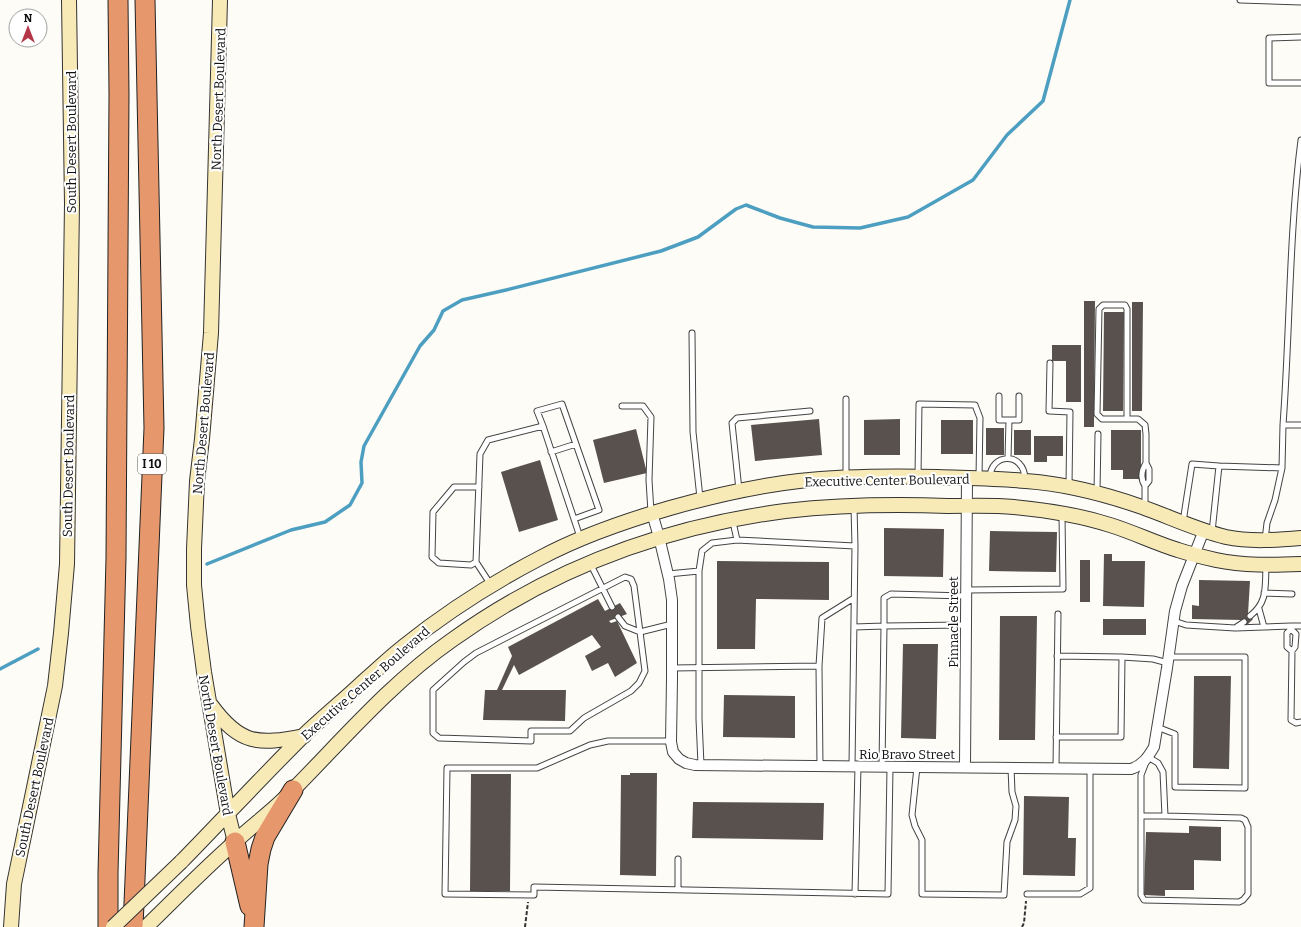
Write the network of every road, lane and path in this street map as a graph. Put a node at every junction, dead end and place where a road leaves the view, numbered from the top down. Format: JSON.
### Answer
{"nodes":[{"id":1,"x":69,"y":0,"type":"edge"},
{"id":2,"x":118,"y":0,"type":"edge"},
{"id":3,"x":145,"y":0,"type":"edge"},
{"id":4,"x":220,"y":0,"type":"edge"},
{"id":5,"x":1240,"y":0,"type":"edge"},
{"id":6,"x":1301,"y":2,"type":"edge"},
{"id":7,"x":1301,"y":37,"type":"edge"},
{"id":8,"x":1301,"y":83,"type":"edge"},
{"id":9,"x":1301,"y":140,"type":"edge"},
{"id":10,"x":692,"y":333,"type":"dead end"},
{"id":11,"x":1050,"y":363,"type":"dead end"},
{"id":12,"x":1000,"y":396,"type":"dead end"},
{"id":13,"x":1019,"y":396,"type":"dead end"},
{"id":14,"x":846,"y":399,"type":"dead end"},
{"id":15,"x":622,"y":406,"type":"dead end"},
{"id":16,"x":810,"y":411,"type":"dead end"},
{"id":17,"x":1127,"y":419,"type":"junction"},
{"id":18,"x":1009,"y":420,"type":"junction"},
{"id":19,"x":1283,"y":425,"type":"junction"},
{"id":20,"x":1301,"y":425,"type":"edge"},
{"id":21,"x":543,"y":426,"type":"junction"},
{"id":22,"x":1098,"y":434,"type":"dead end"},
{"id":23,"x":576,"y":444,"type":"junction"},
{"id":24,"x":552,"y":452,"type":"junction"},
{"id":25,"x":1008,"y":458,"type":"junction"},
{"id":26,"x":1219,"y":466,"type":"junction"},
{"id":27,"x":1282,"y":468,"type":"junction"},
{"id":28,"x":918,"y":476,"type":"junction"},
{"id":29,"x":846,"y":477,"type":"junction"},
{"id":30,"x":979,"y":478,"type":"junction"},
{"id":31,"x":1025,"y":480,"type":"junction"},
{"id":32,"x":1069,"y":486,"type":"junction"},
{"id":33,"x":479,"y":487,"type":"junction"},
{"id":34,"x":739,"y":491,"type":"junction"},
{"id":35,"x":1097,"y":493,"type":"junction"},
{"id":36,"x":700,"y":499,"type":"junction"},
{"id":37,"x":854,"y":506,"type":"junction"},
{"id":38,"x":966,"y":506,"type":"junction"},
{"id":39,"x":1145,"y":508,"type":"junction"},
{"id":40,"x":652,"y":513,"type":"junction"},
{"id":41,"x":1062,"y":513,"type":"junction"},
{"id":42,"x":574,"y":519,"type":"junction"},
{"id":43,"x":732,"y":520,"type":"junction"},
{"id":44,"x":1183,"y":523,"type":"junction"},
{"id":45,"x":1208,"y":532,"type":"junction"},
{"id":46,"x":659,"y":537,"type":"junction"},
{"id":47,"x":1301,"y":538,"type":"edge"},
{"id":48,"x":581,"y":539,"type":"junction"},
{"id":49,"x":737,"y":540,"type":"junction"},
{"id":50,"x":1265,"y":540,"type":"junction"},
{"id":51,"x":855,"y":546,"type":"junction"},
{"id":52,"x":1195,"y":555,"type":"junction"},
{"id":53,"x":476,"y":562,"type":"junction"},
{"id":54,"x":589,"y":562,"type":"junction"},
{"id":55,"x":1301,"y":564,"type":"edge"},
{"id":56,"x":1266,"y":565,"type":"junction"},
{"id":57,"x":699,"y":571,"type":"junction"},
{"id":58,"x":668,"y":574,"type":"junction"},
{"id":59,"x":491,"y":586,"type":"junction"},
{"id":60,"x":604,"y":589,"type":"junction"},
{"id":61,"x":966,"y":593,"type":"junction"},
{"id":62,"x":1264,"y":593,"type":"junction"},
{"id":63,"x":1292,"y":594,"type":"dead end"},
{"id":64,"x":474,"y":597,"type":"junction"},
{"id":65,"x":854,"y":598,"type":"junction"},
{"id":66,"x":612,"y":607,"type":"dead end"},
{"id":67,"x":1258,"y":609,"type":"junction"},
{"id":68,"x":1058,"y":614,"type":"dead end"},
{"id":69,"x":1250,"y":616,"type":"dead end"},
{"id":70,"x":487,"y":617,"type":"junction"},
{"id":71,"x":618,"y":617,"type":"dead end"},
{"id":72,"x":1174,"y":622,"type":"junction"},
{"id":73,"x":1244,"y":622,"type":"dead end"},
{"id":74,"x":672,"y":624,"type":"junction"},
{"id":75,"x":884,"y":626,"type":"junction"},
{"id":76,"x":966,"y":626,"type":"junction"},
{"id":77,"x":1301,"y":626,"type":"edge"},
{"id":78,"x":854,"y":627,"type":"junction"},
{"id":79,"x":1264,"y":627,"type":"junction"},
{"id":80,"x":1235,"y":628,"type":"junction"},
{"id":81,"x":1291,"y":628,"type":"junction"},
{"id":82,"x":640,"y":632,"type":"junction"},
{"id":83,"x":1292,"y":652,"type":"junction"},
{"id":84,"x":1057,"y":656,"type":"junction"},
{"id":85,"x":1122,"y":657,"type":"junction"},
{"id":86,"x":1169,"y":660,"type":"junction"},
{"id":87,"x":820,"y":666,"type":"junction"},
{"id":88,"x":700,"y":667,"type":"junction"},
{"id":89,"x":672,"y":668,"type":"junction"},
{"id":90,"x":209,"y":702,"type":"junction"},
{"id":91,"x":1301,"y":722,"type":"edge"},
{"id":92,"x":1157,"y":727,"type":"junction"},
{"id":93,"x":304,"y":736,"type":"junction"},
{"id":94,"x":1056,"y":737,"type":"junction"},
{"id":95,"x":670,"y":741,"type":"junction"},
{"id":96,"x":1148,"y":757,"type":"junction"},
{"id":97,"x":701,"y":765,"type":"junction"},
{"id":98,"x":820,"y":766,"type":"junction"},
{"id":99,"x":855,"y":766,"type":"junction"},
{"id":100,"x":886,"y":767,"type":"junction"},
{"id":101,"x":917,"y":767,"type":"junction"},
{"id":102,"x":965,"y":767,"type":"junction"},
{"id":103,"x":1011,"y":768,"type":"junction"},
{"id":104,"x":1056,"y":768,"type":"junction"},
{"id":105,"x":1090,"y":768,"type":"junction"},
{"id":106,"x":293,"y":790,"type":"junction"},
{"id":107,"x":228,"y":814,"type":"junction"},
{"id":108,"x":1142,"y":816,"type":"junction"},
{"id":109,"x":1165,"y":816,"type":"junction"},
{"id":110,"x":235,"y":842,"type":"junction"},
{"id":111,"x":678,"y":859,"type":"dead end"},
{"id":112,"x":678,"y":890,"type":"junction"},
{"id":113,"x":855,"y":894,"type":"junction"},
{"id":114,"x":1027,"y":894,"type":"joint"},
{"id":115,"x":529,"y":895,"type":"junction"},
{"id":116,"x":12,"y":927,"type":"edge"},
{"id":117,"x":108,"y":927,"type":"edge"},
{"id":118,"x":113,"y":927,"type":"edge"},
{"id":119,"x":133,"y":927,"type":"edge"},
{"id":120,"x":146,"y":927,"type":"edge"},
{"id":121,"x":254,"y":927,"type":"edge"},
{"id":122,"x":525,"y":927,"type":"edge"},
{"id":123,"x":1022,"y":927,"type":"edge"}],
"edges":[{"from":1,"to":116,"type":"main road","name":"South Desert Boulevard"},
{"from":2,"to":117,"type":"highway"},
{"from":3,"to":119,"type":"highway","number":"I 10"},
{"from":4,"to":90,"type":"main road","name":"North Desert Boulevard"},
{"from":5,"to":6,"type":"lane"},
{"from":7,"to":8,"type":"lane"},
{"from":9,"to":19,"type":"lane"},
{"from":10,"to":36,"type":"lane"},
{"from":11,"to":32,"type":"lane"},
{"from":12,"to":18,"type":"lane"},
{"from":13,"to":18,"type":"lane"},
{"from":14,"to":29,"type":"lane"},
{"from":15,"to":40,"type":"lane"},
{"from":16,"to":34,"type":"lane"},
{"from":17,"to":17,"type":"lane"},
{"from":17,"to":39,"type":"lane"},
{"from":18,"to":25,"type":"lane"},
{"from":19,"to":20,"type":"lane"},
{"from":19,"to":27,"type":"lane"},
{"from":21,"to":23,"type":"lane"},
{"from":21,"to":24,"type":"lane"},
{"from":21,"to":33,"type":"lane"},
{"from":22,"to":35,"type":"lane"},
{"from":23,"to":24,"type":"lane"},
{"from":23,"to":42,"type":"lane"},
{"from":24,"to":42,"type":"lane"},
{"from":25,"to":30,"type":"lane"},
{"from":25,"to":31,"type":"lane"},
{"from":26,"to":27,"type":"lane"},
{"from":26,"to":44,"type":"lane"},
{"from":26,"to":45,"type":"lane"},
{"from":27,"to":50,"type":"lane"},
{"from":28,"to":29,"type":"main road","name":"Executive Center Boulevard"},
{"from":28,"to":30,"type":"main road","name":"Executive Center Boulevard"},
{"from":28,"to":30,"type":"lane"},
{"from":29,"to":34,"type":"main road","name":"Executive Center Boulevard"},
{"from":30,"to":31,"type":"main road","name":"Executive Center Boulevard"},
{"from":30,"to":38,"type":"street","name":"Pinnacle Street"},
{"from":31,"to":32,"type":"main road","name":"Executive Center Boulevard"},
{"from":32,"to":35,"type":"main road","name":"Executive Center Boulevard"},
{"from":33,"to":53,"type":"lane"},
{"from":33,"to":53,"type":"lane"},
{"from":34,"to":36,"type":"main road","name":"Executive Center Boulevard"},
{"from":35,"to":39,"type":"main road","name":"Executive Center Boulevard"},
{"from":36,"to":40,"type":"main road","name":"Executive Center Boulevard"},
{"from":37,"to":38,"type":"main road","name":"Executive Center Boulevard"},
{"from":37,"to":43,"type":"main road","name":"Executive Center Boulevard"},
{"from":37,"to":51,"type":"lane"},
{"from":38,"to":41,"type":"main road","name":"Executive Center Boulevard"},
{"from":38,"to":61,"type":"street","name":"Pinnacle Street"},
{"from":39,"to":44,"type":"main road","name":"Executive Center Boulevard"},
{"from":40,"to":46,"type":"street","name":"Rio Bravo Street"},
{"from":40,"to":48,"type":"main road","name":"Executive Center Boulevard"},
{"from":41,"to":52,"type":"main road","name":"Executive Center Boulevard"},
{"from":41,"to":61,"type":"lane"},
{"from":42,"to":48,"type":"lane"},
{"from":43,"to":46,"type":"main road","name":"Executive Center Boulevard"},
{"from":43,"to":49,"type":"lane"},
{"from":44,"to":45,"type":"main road","name":"Executive Center Boulevard"},
{"from":45,"to":50,"type":"main road","name":"Executive Center Boulevard"},
{"from":45,"to":52,"type":"street"},
{"from":46,"to":54,"type":"main road","name":"Executive Center Boulevard"},
{"from":46,"to":58,"type":"street","name":"Rio Bravo Street"},
{"from":47,"to":50,"type":"main road","name":"Executive Center Boulevard"},
{"from":48,"to":59,"type":"main road","name":"Executive Center Boulevard"},
{"from":49,"to":51,"type":"lane"},
{"from":49,"to":57,"type":"lane"},
{"from":51,"to":65,"type":"lane"},
{"from":52,"to":56,"type":"main road","name":"Executive Center Boulevard"},
{"from":52,"to":72,"type":"street"},
{"from":53,"to":59,"type":"lane"},
{"from":54,"to":60,"type":"lane"},
{"from":54,"to":70,"type":"main road","name":"Executive Center Boulevard"},
{"from":55,"to":56,"type":"main road","name":"Executive Center Boulevard"},
{"from":56,"to":62,"type":"lane"},
{"from":57,"to":58,"type":"lane"},
{"from":57,"to":88,"type":"lane"},
{"from":58,"to":74,"type":"street","name":"Rio Bravo Street"},
{"from":59,"to":64,"type":"main road","name":"Executive Center Boulevard"},
{"from":60,"to":66,"type":"lane"},
{"from":60,"to":82,"type":"lane"},
{"from":60,"to":82,"type":"lane"},
{"from":61,"to":75,"type":"lane"},
{"from":61,"to":76,"type":"street","name":"Pinnacle Street"},
{"from":62,"to":63,"type":"lane"},
{"from":62,"to":67,"type":"lane"},
{"from":64,"to":70,"type":"main road"},
{"from":64,"to":93,"type":"main road","name":"Executive Center Boulevard"},
{"from":65,"to":78,"type":"lane"},
{"from":65,"to":87,"type":"lane"},
{"from":67,"to":69,"type":"lane"},
{"from":67,"to":79,"type":"lane"},
{"from":68,"to":84,"type":"lane"},
{"from":70,"to":106,"type":"main road","name":"Executive Center Boulevard"},
{"from":71,"to":82,"type":"lane"},
{"from":72,"to":80,"type":"lane"},
{"from":72,"to":86,"type":"street"},
{"from":73,"to":80,"type":"lane"},
{"from":74,"to":82,"type":"lane"},
{"from":74,"to":89,"type":"street","name":"Rio Bravo Street"},
{"from":75,"to":76,"type":"lane"},
{"from":75,"to":78,"type":"lane"},
{"from":75,"to":100,"type":"lane"},
{"from":76,"to":102,"type":"street","name":"Pinnacle Street"},
{"from":77,"to":81,"type":"lane"},
{"from":78,"to":99,"type":"lane"},
{"from":79,"to":80,"type":"lane"},
{"from":79,"to":81,"type":"lane"},
{"from":81,"to":83,"type":"lane"},
{"from":81,"to":83,"type":"lane"},
{"from":83,"to":91,"type":"lane"},
{"from":84,"to":85,"type":"lane"},
{"from":84,"to":94,"type":"lane"},
{"from":85,"to":86,"type":"lane"},
{"from":85,"to":94,"type":"lane"},
{"from":86,"to":92,"type":"street"},
{"from":86,"to":92,"type":"lane"},
{"from":87,"to":88,"type":"lane"},
{"from":87,"to":98,"type":"lane"},
{"from":88,"to":89,"type":"lane"},
{"from":88,"to":97,"type":"lane"},
{"from":89,"to":95,"type":"street","name":"Rio Bravo Street"},
{"from":90,"to":93,"type":"main road"},
{"from":90,"to":107,"type":"main road","name":"North Desert Boulevard"},
{"from":92,"to":96,"type":"street"},
{"from":93,"to":107,"type":"main road","name":"Executive Center Boulevard"},
{"from":94,"to":104,"type":"lane"},
{"from":95,"to":97,"type":"street","name":"Rio Bravo Street"},
{"from":95,"to":115,"type":"lane"},
{"from":96,"to":105,"type":"street","name":"Rio Bravo Street"},
{"from":96,"to":108,"type":"lane"},
{"from":96,"to":109,"type":"lane"},
{"from":97,"to":98,"type":"street","name":"Rio Bravo Street"},
{"from":98,"to":99,"type":"street","name":"Rio Bravo Street"},
{"from":99,"to":100,"type":"street","name":"Rio Bravo Street"},
{"from":99,"to":113,"type":"lane"},
{"from":100,"to":101,"type":"street","name":"Rio Bravo Street"},
{"from":100,"to":113,"type":"lane"},
{"from":101,"to":102,"type":"street","name":"Rio Bravo Street"},
{"from":101,"to":103,"type":"lane"},
{"from":102,"to":103,"type":"street","name":"Rio Bravo Street"},
{"from":103,"to":104,"type":"street","name":"Rio Bravo Street"},
{"from":104,"to":105,"type":"street","name":"Rio Bravo Street"},
{"from":105,"to":114,"type":"lane"},
{"from":106,"to":110,"type":"main road","name":"Executive Center Boulevard"},
{"from":106,"to":121,"type":"highway"},
{"from":107,"to":110,"type":"main road","name":"North Desert Boulevard"},
{"from":107,"to":118,"type":"main road","name":"Executive Center Boulevard","bridge":true},
{"from":108,"to":109,"type":"lane"},
{"from":108,"to":109,"type":"lane"},
{"from":110,"to":120,"type":"main road","name":"Executive Center Boulevard"},
{"from":110,"to":121,"type":"highway"},
{"from":111,"to":112,"type":"lane"},
{"from":112,"to":113,"type":"lane"},
{"from":112,"to":115,"type":"lane"},
{"from":114,"to":123,"type":"path"},
{"from":115,"to":122,"type":"path"}]}
